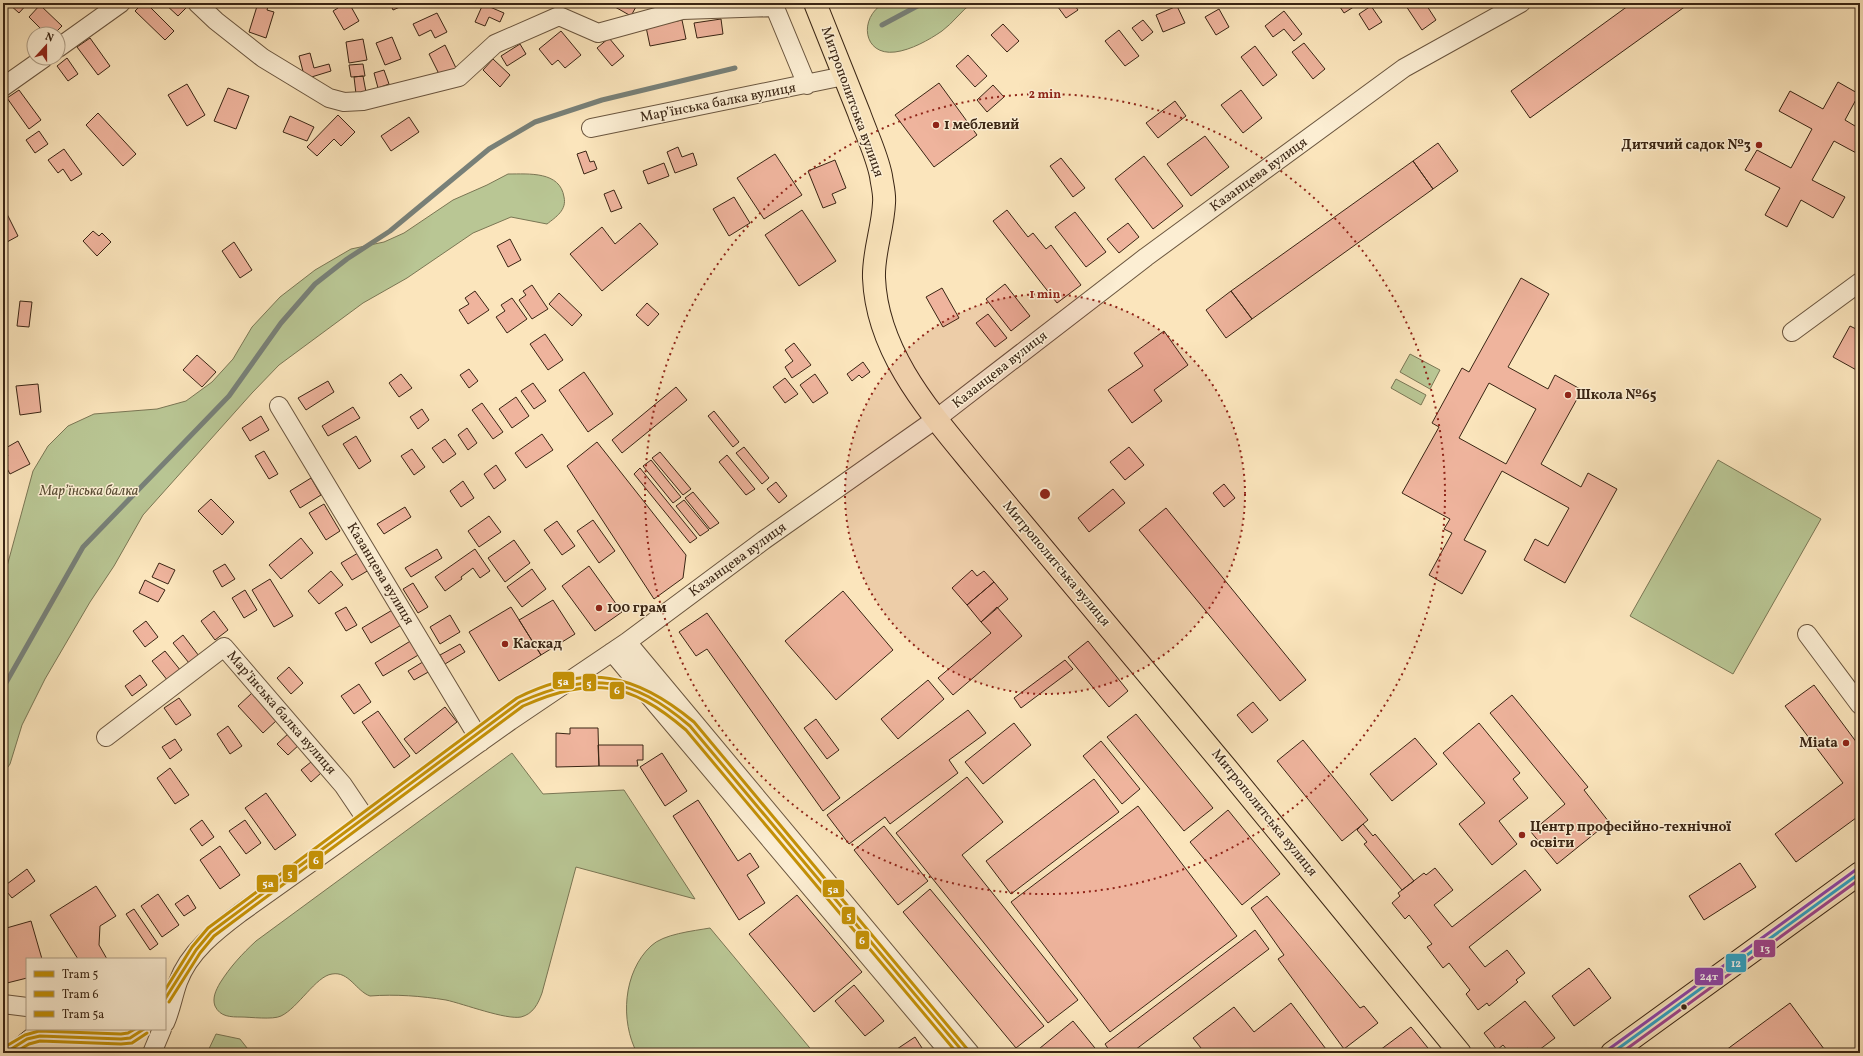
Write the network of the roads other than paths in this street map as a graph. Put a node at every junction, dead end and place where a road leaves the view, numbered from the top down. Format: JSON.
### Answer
{"nodes":[{"id":1,"x":120,"y":3,"type":"edge"},
{"id":2,"x":197,"y":3,"type":"edge"},
{"id":3,"x":815,"y":3,"type":"edge"},
{"id":4,"x":1521,"y":3,"type":"edge"},
{"id":5,"x":774,"y":5,"type":"edge"},
{"id":6,"x":66,"y":42,"type":"edge"},
{"id":7,"x":33,"y":66,"type":"edge"},
{"id":8,"x":844,"y":76,"type":"junction"},
{"id":9,"x":806,"y":85,"type":"junction"},
{"id":10,"x":3,"y":87,"type":"edge"},
{"id":11,"x":591,"y":128,"type":"dead end"},
{"id":12,"x":1860,"y":282,"type":"edge"},
{"id":13,"x":1792,"y":332,"type":"dead end"},
{"id":14,"x":279,"y":406,"type":"dead end"},
{"id":15,"x":936,"y":419,"type":"junction"},
{"id":16,"x":1807,"y":634,"type":"dead end"},
{"id":17,"x":627,"y":642,"type":"junction"},
{"id":18,"x":612,"y":652,"type":"junction"},
{"id":19,"x":1860,"y":705,"type":"edge"},
{"id":20,"x":106,"y":737,"type":"dead end"},
{"id":21,"x":481,"y":742,"type":"junction"},
{"id":22,"x":368,"y":822,"type":"junction"},
{"id":23,"x":1860,"y":873,"type":"edge"},
{"id":24,"x":179,"y":981,"type":"junction"},
{"id":25,"x":166,"y":993,"type":"edge"},
{"id":26,"x":4,"y":1004,"type":"edge"},
{"id":27,"x":26,"y":1007,"type":"edge"},
{"id":28,"x":167,"y":1015,"type":"edge"},
{"id":29,"x":162,"y":1030,"type":"edge"},
{"id":30,"x":152,"y":1053,"type":"edge"},
{"id":31,"x":950,"y":1053,"type":"edge"},
{"id":32,"x":970,"y":1053,"type":"edge"},
{"id":33,"x":1460,"y":1053,"type":"edge"},
{"id":34,"x":1612,"y":1053,"type":"edge"}],
"edges":[{"from":1,"to":6,"type":"street"},
{"from":2,"to":5,"type":"street"},
{"from":3,"to":8,"type":"main road","name":"Митрополитська вулиця"},
{"from":4,"to":15,"type":"street","name":"Казанцева вулиця"},
{"from":5,"to":9,"type":"street"},
{"from":7,"to":10,"type":"street"},
{"from":8,"to":9,"type":"street","name":"Мар’їнська балка вулиця"},
{"from":8,"to":15,"type":"main road","name":"Митрополитська вулиця"},
{"from":9,"to":11,"type":"street","name":"Мар’їнська балка вулиця"},
{"from":12,"to":13,"type":"street"},
{"from":14,"to":21,"type":"street","name":"Казанцева вулиця"},
{"from":15,"to":17,"type":"street","name":"Казанцева вулиця"},
{"from":15,"to":33,"type":"main road","name":"Митрополитська вулиця"},
{"from":16,"to":19,"type":"street"},
{"from":17,"to":18,"type":"street","name":"Казанцева вулиця"},
{"from":17,"to":32,"type":"street"},
{"from":18,"to":21,"type":"street","name":"Казанцева вулиця"},
{"from":18,"to":31,"type":"street"},
{"from":20,"to":22,"type":"street","name":"Мар’їнська балка вулиця"},
{"from":21,"to":22,"type":"street","name":"Казанцева вулиця"},
{"from":22,"to":24,"type":"street","name":"Казанцева вулиця"},
{"from":23,"to":34,"type":"main road"},
{"from":24,"to":25,"type":"street","name":"Казанцева вулиця"},
{"from":24,"to":28,"type":"street","name":"Казанцева вулиця"},
{"from":26,"to":27,"type":"street"},
{"from":29,"to":30,"type":"street"}]}
